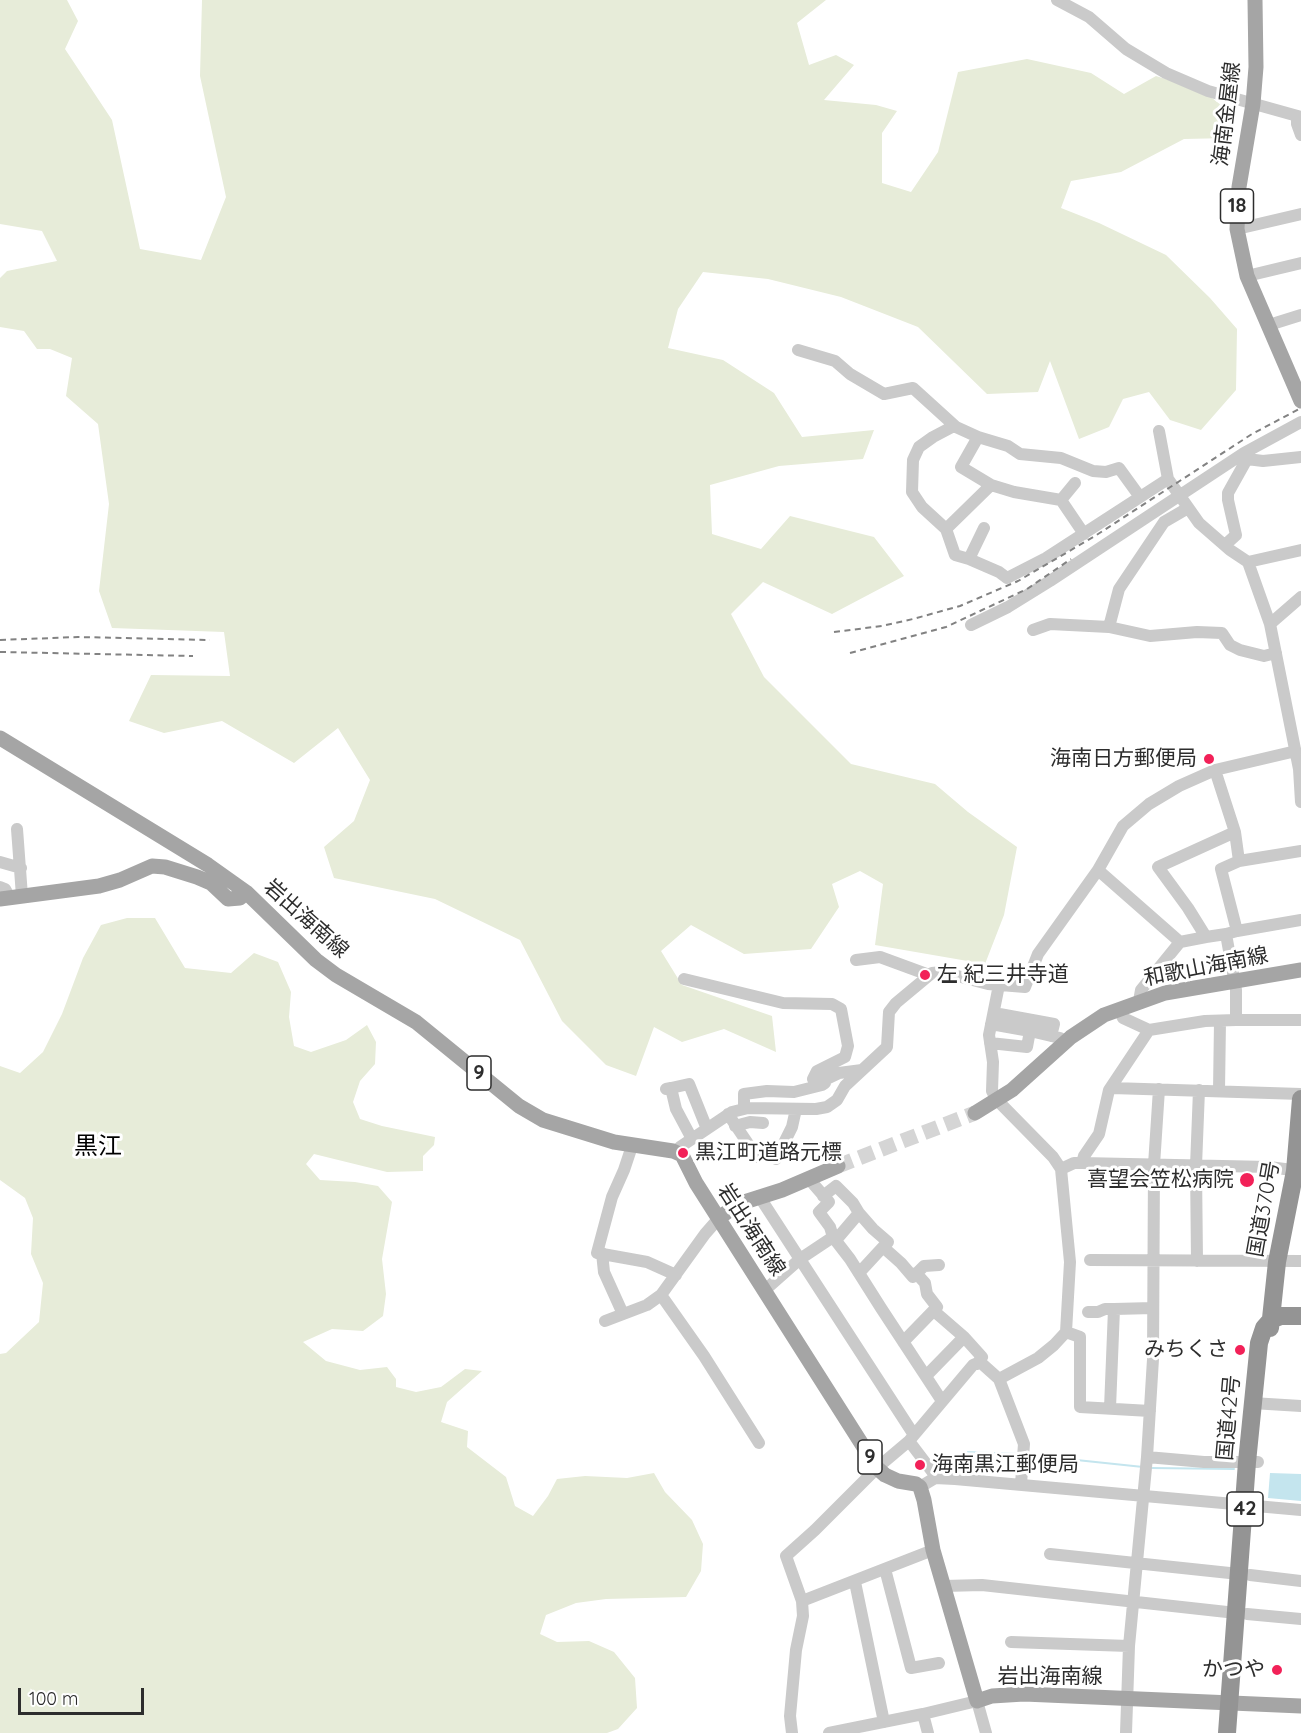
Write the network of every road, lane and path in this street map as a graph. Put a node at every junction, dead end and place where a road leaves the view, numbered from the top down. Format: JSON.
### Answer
{"nodes":[{"id":1,"x":1057,"y":0,"type":"edge"},
{"id":2,"x":1255,"y":0,"type":"edge"},
{"id":3,"x":1254,"y":104,"type":"junction"},
{"id":4,"x":1299,"y":117,"type":"edge"},
{"id":5,"x":1301,"y":135,"type":"edge"},
{"id":6,"x":1301,"y":214,"type":"edge"},
{"id":7,"x":1237,"y":229,"type":"junction"},
{"id":8,"x":1301,"y":263,"type":"edge"},
{"id":9,"x":1247,"y":276,"type":"junction"},
{"id":10,"x":1301,"y":315,"type":"edge"},
{"id":11,"x":1269,"y":325,"type":"junction"},
{"id":12,"x":798,"y":350,"type":"dead end"},
{"id":13,"x":1301,"y":401,"type":"edge"},
{"id":14,"x":1301,"y":422,"type":"edge"},
{"id":15,"x":956,"y":427,"type":"junction"},
{"id":16,"x":1159,"y":431,"type":"dead end"},
{"id":17,"x":978,"y":437,"type":"junction"},
{"id":18,"x":1246,"y":456,"type":"junction"},
{"id":19,"x":1301,"y":457,"type":"edge"},
{"id":20,"x":1168,"y":479,"type":"junction"},
{"id":21,"x":1075,"y":483,"type":"dead end"},
{"id":22,"x":991,"y":485,"type":"junction"},
{"id":23,"x":1180,"y":496,"type":"junction"},
{"id":24,"x":1140,"y":497,"type":"junction"},
{"id":25,"x":1061,"y":500,"type":"junction"},
{"id":26,"x":1188,"y":508,"type":"junction"},
{"id":27,"x":984,"y":528,"type":"dead end"},
{"id":28,"x":946,"y":529,"type":"junction"},
{"id":29,"x":1084,"y":534,"type":"junction"},
{"id":30,"x":1225,"y":545,"type":"junction"},
{"id":31,"x":1301,"y":550,"type":"edge"},
{"id":32,"x":969,"y":559,"type":"junction"},
{"id":33,"x":1248,"y":562,"type":"junction"},
{"id":34,"x":1301,"y":597,"type":"edge"},
{"id":35,"x":1270,"y":624,"type":"junction"},
{"id":36,"x":971,"y":625,"type":"dead end"},
{"id":37,"x":1109,"y":627,"type":"junction"},
{"id":38,"x":1033,"y":630,"type":"dead end"},
{"id":39,"x":1276,"y":653,"type":"junction"},
{"id":40,"x":0,"y":738,"type":"edge"},
{"id":41,"x":1296,"y":751,"type":"junction"},
{"id":42,"x":1300,"y":769,"type":"edge"},
{"id":43,"x":1215,"y":770,"type":"junction"},
{"id":44,"x":1301,"y":802,"type":"edge"},
{"id":45,"x":17,"y":829,"type":"dead end"},
{"id":46,"x":1235,"y":832,"type":"junction"},
{"id":47,"x":1301,"y":851,"type":"edge"},
{"id":48,"x":1239,"y":861,"type":"junction"},
{"id":49,"x":0,"y":862,"type":"edge"},
{"id":50,"x":21,"y":868,"type":"junction"},
{"id":51,"x":1098,"y":870,"type":"junction"},
{"id":52,"x":246,"y":892,"type":"junction"},
{"id":53,"x":8,"y":895,"type":"edge"},
{"id":54,"x":1301,"y":920,"type":"edge"},
{"id":55,"x":1232,"y":933,"type":"junction"},
{"id":56,"x":1206,"y":937,"type":"junction"},
{"id":57,"x":1180,"y":942,"type":"junction"},
{"id":58,"x":856,"y":960,"type":"dead end"},
{"id":59,"x":1301,"y":970,"type":"edge"},
{"id":60,"x":929,"y":975,"type":"junction"},
{"id":61,"x":684,"y":979,"type":"dead end"},
{"id":62,"x":1234,"y":981,"type":"junction"},
{"id":63,"x":999,"y":985,"type":"junction"},
{"id":64,"x":1139,"y":1001,"type":"junction"},
{"id":65,"x":1119,"y":1009,"type":"junction"},
{"id":66,"x":992,"y":1018,"type":"junction"},
{"id":67,"x":1236,"y":1020,"type":"junction"},
{"id":68,"x":1301,"y":1020,"type":"edge"},
{"id":69,"x":1220,"y":1021,"type":"junction"},
{"id":70,"x":1149,"y":1030,"type":"junction"},
{"id":71,"x":1030,"y":1031,"type":"junction"},
{"id":72,"x":1058,"y":1039,"type":"junction"},
{"id":73,"x":990,"y":1043,"type":"junction"},
{"id":74,"x":862,"y":1070,"type":"junction"},
{"id":75,"x":829,"y":1078,"type":"junction"},
{"id":76,"x":1112,"y":1088,"type":"junction"},
{"id":77,"x":1158,"y":1089,"type":"junction"},
{"id":78,"x":1199,"y":1090,"type":"junction"},
{"id":79,"x":1219,"y":1091,"type":"junction"},
{"id":80,"x":1301,"y":1094,"type":"edge"},
{"id":81,"x":1301,"y":1099,"type":"edge"},
{"id":82,"x":997,"y":1100,"type":"junction"},
{"id":83,"x":744,"y":1109,"type":"junction"},
{"id":84,"x":796,"y":1109,"type":"junction"},
{"id":85,"x":975,"y":1113,"type":"tunnel mouth"},
{"id":86,"x":728,"y":1114,"type":"junction"},
{"id":87,"x":763,"y":1123,"type":"dead end"},
{"id":88,"x":735,"y":1126,"type":"junction"},
{"id":89,"x":707,"y":1129,"type":"junction"},
{"id":90,"x":692,"y":1139,"type":"junction"},
{"id":91,"x":632,"y":1146,"type":"junction"},
{"id":92,"x":678,"y":1152,"type":"junction"},
{"id":93,"x":757,"y":1156,"type":"dead end"},
{"id":94,"x":777,"y":1159,"type":"dead end"},
{"id":95,"x":1082,"y":1163,"type":"junction"},
{"id":96,"x":1154,"y":1165,"type":"junction"},
{"id":97,"x":838,"y":1166,"type":"tunnel mouth"},
{"id":98,"x":1196,"y":1166,"type":"junction"},
{"id":99,"x":1060,"y":1169,"type":"junction"},
{"id":100,"x":1298,"y":1171,"type":"edge"},
{"id":101,"x":809,"y":1179,"type":"junction"},
{"id":102,"x":759,"y":1196,"type":"junction"},
{"id":103,"x":823,"y":1196,"type":"junction"},
{"id":104,"x":859,"y":1213,"type":"junction"},
{"id":105,"x":719,"y":1218,"type":"junction"},
{"id":106,"x":835,"y":1238,"type":"junction"},
{"id":107,"x":883,"y":1247,"type":"junction"},
{"id":108,"x":602,"y":1253,"type":"junction"},
{"id":109,"x":800,"y":1259,"type":"junction"},
{"id":110,"x":1090,"y":1260,"type":"dead end"},
{"id":111,"x":1154,"y":1260,"type":"junction"},
{"id":112,"x":1197,"y":1261,"type":"junction"},
{"id":113,"x":1301,"y":1261,"type":"edge"},
{"id":114,"x":1277,"y":1262,"type":"junction"},
{"id":115,"x":939,"y":1265,"type":"dead end"},
{"id":116,"x":859,"y":1273,"type":"junction"},
{"id":117,"x":676,"y":1275,"type":"junction"},
{"id":118,"x":914,"y":1276,"type":"junction"},
{"id":119,"x":765,"y":1290,"type":"junction"},
{"id":120,"x":1274,"y":1291,"type":"junction"},
{"id":121,"x":661,"y":1294,"type":"junction"},
{"id":122,"x":1114,"y":1308,"type":"junction"},
{"id":123,"x":1154,"y":1308,"type":"junction"},
{"id":124,"x":934,"y":1311,"type":"junction"},
{"id":125,"x":1088,"y":1312,"type":"dead end"},
{"id":126,"x":623,"y":1314,"type":"junction"},
{"id":127,"x":1299,"y":1319,"type":"edge"},
{"id":128,"x":1271,"y":1320,"type":"junction"},
{"id":129,"x":605,"y":1321,"type":"dead end"},
{"id":130,"x":1066,"y":1332,"type":"junction"},
{"id":131,"x":964,"y":1337,"type":"junction"},
{"id":132,"x":903,"y":1342,"type":"junction"},
{"id":133,"x":1264,"y":1344,"type":"junction"},
{"id":134,"x":977,"y":1364,"type":"junction"},
{"id":135,"x":926,"y":1376,"type":"junction"},
{"id":136,"x":999,"y":1379,"type":"junction"},
{"id":137,"x":942,"y":1401,"type":"junction"},
{"id":138,"x":1257,"y":1403,"type":"junction"},
{"id":139,"x":1301,"y":1406,"type":"edge"},
{"id":140,"x":1110,"y":1408,"type":"junction"},
{"id":141,"x":1150,"y":1411,"type":"junction"},
{"id":142,"x":912,"y":1438,"type":"junction"},
{"id":143,"x":759,"y":1443,"type":"dead end"},
{"id":144,"x":1147,"y":1457,"type":"junction"},
{"id":145,"x":1252,"y":1462,"type":"junction"},
{"id":146,"x":877,"y":1468,"type":"junction"},
{"id":147,"x":937,"y":1478,"type":"junction"},
{"id":148,"x":1021,"y":1484,"type":"junction"},
{"id":149,"x":920,"y":1488,"type":"junction"},
{"id":150,"x":1143,"y":1495,"type":"junction"},
{"id":151,"x":1250,"y":1505,"type":"junction"},
{"id":152,"x":1301,"y":1510,"type":"edge"},
{"id":153,"x":933,"y":1550,"type":"junction"},
{"id":154,"x":1050,"y":1554,"type":"dead end"},
{"id":155,"x":1136,"y":1564,"type":"junction"},
{"id":156,"x":885,"y":1569,"type":"junction"},
{"id":157,"x":1245,"y":1575,"type":"junction"},
{"id":158,"x":1301,"y":1581,"type":"edge"},
{"id":159,"x":855,"y":1582,"type":"junction"},
{"id":160,"x":944,"y":1586,"type":"junction"},
{"id":161,"x":802,"y":1601,"type":"junction"},
{"id":162,"x":1132,"y":1603,"type":"junction"},
{"id":163,"x":1241,"y":1614,"type":"junction"},
{"id":164,"x":1301,"y":1619,"type":"edge"},
{"id":165,"x":1011,"y":1642,"type":"dead end"},
{"id":166,"x":1129,"y":1646,"type":"junction"},
{"id":167,"x":939,"y":1663,"type":"dead end"},
{"id":168,"x":1127,"y":1698,"type":"junction"},
{"id":169,"x":977,"y":1701,"type":"junction"},
{"id":170,"x":1235,"y":1702,"type":"junction"},
{"id":171,"x":1301,"y":1706,"type":"edge"},
{"id":172,"x":923,"y":1714,"type":"junction"},
{"id":173,"x":884,"y":1722,"type":"junction"},
{"id":174,"x":861,"y":1730,"type":"edge"},
{"id":175,"x":792,"y":1733,"type":"edge"},
{"id":176,"x":829,"y":1733,"type":"edge"},
{"id":177,"x":928,"y":1733,"type":"edge"},
{"id":178,"x":986,"y":1733,"type":"edge"},
{"id":179,"x":1126,"y":1733,"type":"edge"},
{"id":180,"x":1227,"y":1733,"type":"edge"},
{"id":181,"x":1238,"y":1733,"type":"edge"}],
"edges":[{"from":1,"to":3,"type":"street"},
{"from":2,"to":3,"type":"main road","name":"海南金屋線","number":"18"},
{"from":3,"to":4,"type":"street"},
{"from":3,"to":7,"type":"main road","name":"海南金屋線","number":"18"},
{"from":4,"to":5,"type":"street"},
{"from":6,"to":7,"type":"street"},
{"from":7,"to":9,"type":"main road","name":"海南金屋線","number":"18"},
{"from":8,"to":9,"type":"street"},
{"from":9,"to":11,"type":"main road","name":"海南金屋線","number":"18"},
{"from":10,"to":11,"type":"street"},
{"from":11,"to":13,"type":"main road","name":"海南金屋線","number":"18"},
{"from":12,"to":15,"type":"street"},
{"from":14,"to":18,"type":"street"},
{"from":15,"to":17,"type":"street"},
{"from":15,"to":28,"type":"street"},
{"from":16,"to":20,"type":"street"},
{"from":17,"to":22,"type":"street"},
{"from":17,"to":24,"type":"street"},
{"from":18,"to":19,"type":"street"},
{"from":18,"to":23,"type":"street"},
{"from":18,"to":30,"type":"street"},
{"from":20,"to":23,"type":"street"},
{"from":20,"to":24,"type":"street"},
{"from":21,"to":25,"type":"street"},
{"from":22,"to":25,"type":"street"},
{"from":22,"to":28,"type":"street"},
{"from":23,"to":26,"type":"street"},
{"from":23,"to":36,"type":"street"},
{"from":24,"to":29,"type":"street"},
{"from":25,"to":29,"type":"street"},
{"from":26,"to":30,"type":"street"},
{"from":26,"to":37,"type":"street"},
{"from":27,"to":32,"type":"street"},
{"from":28,"to":32,"type":"street"},
{"from":29,"to":32,"type":"street"},
{"from":30,"to":33,"type":"street"},
{"from":31,"to":33,"type":"street"},
{"from":33,"to":35,"type":"street"},
{"from":34,"to":35,"type":"street"},
{"from":35,"to":39,"type":"street"},
{"from":37,"to":38,"type":"street"},
{"from":37,"to":39,"type":"street"},
{"from":39,"to":41,"type":"street"},
{"from":40,"to":52,"type":"main road","name":"岩出海南線","number":"9"},
{"from":41,"to":42,"type":"street"},
{"from":41,"to":43,"type":"street"},
{"from":42,"to":44,"type":"street"},
{"from":43,"to":46,"type":"street"},
{"from":43,"to":51,"type":"street"},
{"from":45,"to":50,"type":"street"},
{"from":46,"to":48,"type":"street"},
{"from":46,"to":56,"type":"street"},
{"from":47,"to":48,"type":"street"},
{"from":48,"to":55,"type":"street"},
{"from":49,"to":50,"type":"street"},
{"from":50,"to":53,"type":"street"},
{"from":51,"to":57,"type":"street"},
{"from":51,"to":63,"type":"street"},
{"from":52,"to":53,"type":"main road"},
{"from":52,"to":91,"type":"main road","name":"岩出海南線","number":"9"},
{"from":54,"to":55,"type":"street"},
{"from":55,"to":56,"type":"street"},
{"from":55,"to":62,"type":"street"},
{"from":56,"to":57,"type":"street"},
{"from":57,"to":64,"type":"street"},
{"from":58,"to":60,"type":"street"},
{"from":59,"to":62,"type":"main road","name":"和歌山海南線"},
{"from":60,"to":63,"type":"street"},
{"from":60,"to":74,"type":"street"},
{"from":61,"to":75,"type":"street"},
{"from":62,"to":64,"type":"main road","name":"和歌山海南線"},
{"from":62,"to":67,"type":"street"},
{"from":63,"to":66,"type":"street"},
{"from":64,"to":65,"type":"main road","name":"和歌山海南線"},
{"from":65,"to":70,"type":"street"},
{"from":65,"to":72,"type":"main road","name":"和歌山海南線"},
{"from":66,"to":71,"type":"street"},
{"from":66,"to":72,"type":"street"},
{"from":66,"to":73,"type":"street"},
{"from":67,"to":68,"type":"street"},
{"from":67,"to":69,"type":"street"},
{"from":69,"to":70,"type":"street"},
{"from":69,"to":79,"type":"street"},
{"from":70,"to":76,"type":"street"},
{"from":71,"to":72,"type":"street"},
{"from":71,"to":73,"type":"street"},
{"from":72,"to":82,"type":"main road","name":"和歌山海南線"},
{"from":73,"to":82,"type":"street"},
{"from":74,"to":75,"type":"street"},
{"from":74,"to":84,"type":"street"},
{"from":75,"to":83,"type":"street"},
{"from":76,"to":77,"type":"street"},
{"from":76,"to":95,"type":"street"},
{"from":77,"to":78,"type":"street"},
{"from":77,"to":96,"type":"street"},
{"from":78,"to":79,"type":"street"},
{"from":78,"to":98,"type":"street"},
{"from":79,"to":80,"type":"street"},
{"from":81,"to":100,"type":"highway","name":"国道370号"},
{"from":82,"to":85,"type":"main road","name":"和歌山海南線"},
{"from":82,"to":99,"type":"street"},
{"from":83,"to":84,"type":"street"},
{"from":83,"to":86,"type":"street"},
{"from":84,"to":94,"type":"street"},
{"from":86,"to":88,"type":"street"},
{"from":86,"to":89,"type":"street"},
{"from":87,"to":88,"type":"street"},
{"from":88,"to":93,"type":"street"},
{"from":89,"to":90,"type":"street"},
{"from":89,"to":90,"type":"street"},
{"from":90,"to":92,"type":"street"},
{"from":91,"to":92,"type":"main road","name":"岩出海南線","number":"9"},
{"from":91,"to":108,"type":"street"},
{"from":92,"to":105,"type":"main road","name":"岩出海南線","number":"9"},
{"from":95,"to":96,"type":"street"},
{"from":95,"to":99,"type":"street"},
{"from":96,"to":98,"type":"street"},
{"from":96,"to":111,"type":"street"},
{"from":97,"to":101,"type":"main road"},
{"from":98,"to":100,"type":"street"},
{"from":98,"to":112,"type":"street"},
{"from":99,"to":130,"type":"street"},
{"from":100,"to":114,"type":"highway","name":"国道370号"},
{"from":101,"to":102,"type":"main road"},
{"from":101,"to":103,"type":"street"},
{"from":102,"to":105,"type":"main road"},
{"from":102,"to":109,"type":"street"},
{"from":103,"to":104,"type":"street"},
{"from":103,"to":106,"type":"street"},
{"from":104,"to":106,"type":"street"},
{"from":104,"to":107,"type":"street"},
{"from":105,"to":117,"type":"street"},
{"from":105,"to":119,"type":"main road","name":"岩出海南線","number":"9"},
{"from":106,"to":109,"type":"street"},
{"from":106,"to":116,"type":"street"},
{"from":107,"to":116,"type":"street"},
{"from":107,"to":118,"type":"street"},
{"from":108,"to":117,"type":"street"},
{"from":108,"to":126,"type":"street"},
{"from":109,"to":119,"type":"street"},
{"from":109,"to":142,"type":"street"},
{"from":110,"to":111,"type":"street"},
{"from":111,"to":112,"type":"street"},
{"from":111,"to":123,"type":"street"},
{"from":112,"to":114,"type":"street"},
{"from":113,"to":114,"type":"street"},
{"from":114,"to":120,"type":"highway","name":"国道370号"},
{"from":115,"to":118,"type":"street"},
{"from":116,"to":132,"type":"street"},
{"from":117,"to":121,"type":"street"},
{"from":118,"to":124,"type":"street"},
{"from":119,"to":146,"type":"main road","name":"岩出海南線","number":"9"},
{"from":120,"to":127,"type":"highway"},
{"from":120,"to":128,"type":"highway","name":"国道370号"},
{"from":120,"to":133,"type":"highway","name":"国道370号"},
{"from":121,"to":126,"type":"street"},
{"from":121,"to":143,"type":"street"},
{"from":122,"to":123,"type":"street"},
{"from":122,"to":125,"type":"street"},
{"from":122,"to":140,"type":"street"},
{"from":123,"to":141,"type":"street"},
{"from":124,"to":131,"type":"street"},
{"from":124,"to":132,"type":"street"},
{"from":126,"to":129,"type":"street"},
{"from":127,"to":128,"type":"highway"},
{"from":127,"to":133,"type":"highway"},
{"from":128,"to":133,"type":"highway","name":"国道370号"},
{"from":130,"to":136,"type":"street"},
{"from":130,"to":140,"type":"street"},
{"from":131,"to":134,"type":"street"},
{"from":131,"to":135,"type":"street"},
{"from":132,"to":135,"type":"street"},
{"from":133,"to":138,"type":"highway","name":"国道42号","number":"42"},
{"from":134,"to":136,"type":"street"},
{"from":134,"to":137,"type":"street"},
{"from":135,"to":137,"type":"street"},
{"from":136,"to":148,"type":"street"},
{"from":137,"to":142,"type":"street"},
{"from":138,"to":139,"type":"street"},
{"from":138,"to":145,"type":"highway","name":"国道42号","number":"42"},
{"from":140,"to":141,"type":"street"},
{"from":141,"to":144,"type":"street"},
{"from":142,"to":146,"type":"street"},
{"from":142,"to":147,"type":"street"},
{"from":144,"to":145,"type":"street"},
{"from":144,"to":150,"type":"street"},
{"from":145,"to":151,"type":"highway","name":"国道42号","number":"42"},
{"from":146,"to":149,"type":"main road","name":"岩出海南線","number":"9"},
{"from":146,"to":161,"type":"street"},
{"from":147,"to":148,"type":"street"},
{"from":147,"to":149,"type":"street"},
{"from":148,"to":150,"type":"street"},
{"from":149,"to":153,"type":"main road","name":"岩出海南線"},
{"from":150,"to":151,"type":"street"},
{"from":150,"to":155,"type":"street"},
{"from":151,"to":152,"type":"street"},
{"from":151,"to":157,"type":"highway","name":"国道42号","number":"42"},
{"from":153,"to":156,"type":"street"},
{"from":153,"to":160,"type":"main road","name":"岩出海南線"},
{"from":154,"to":155,"type":"street"},
{"from":155,"to":157,"type":"street"},
{"from":155,"to":162,"type":"street"},
{"from":156,"to":159,"type":"street"},
{"from":156,"to":167,"type":"street"},
{"from":157,"to":158,"type":"street"},
{"from":157,"to":163,"type":"highway","name":"国道42号","number":"42"},
{"from":159,"to":161,"type":"street"},
{"from":159,"to":173,"type":"street"},
{"from":160,"to":162,"type":"street"},
{"from":160,"to":169,"type":"main road","name":"岩出海南線"},
{"from":161,"to":175,"type":"street"},
{"from":162,"to":163,"type":"street"},
{"from":162,"to":166,"type":"street"},
{"from":163,"to":164,"type":"street"},
{"from":163,"to":170,"type":"highway","name":"国道42号","number":"42"},
{"from":165,"to":166,"type":"street"},
{"from":166,"to":168,"type":"street"},
{"from":168,"to":169,"type":"main road","name":"岩出海南線"},
{"from":168,"to":170,"type":"main road","name":"岩出海南線"},
{"from":168,"to":179,"type":"street"},
{"from":169,"to":172,"type":"street"},
{"from":169,"to":178,"type":"street"},
{"from":170,"to":171,"type":"main road","name":"岩出海南線"},
{"from":170,"to":180,"type":"highway","name":"国道42号","number":"42"},
{"from":170,"to":181,"type":"highway","name":"国道42号","number":"42"},
{"from":172,"to":173,"type":"street"},
{"from":172,"to":177,"type":"street"},
{"from":173,"to":174,"type":"street"},
{"from":174,"to":176,"type":"street"}]}
